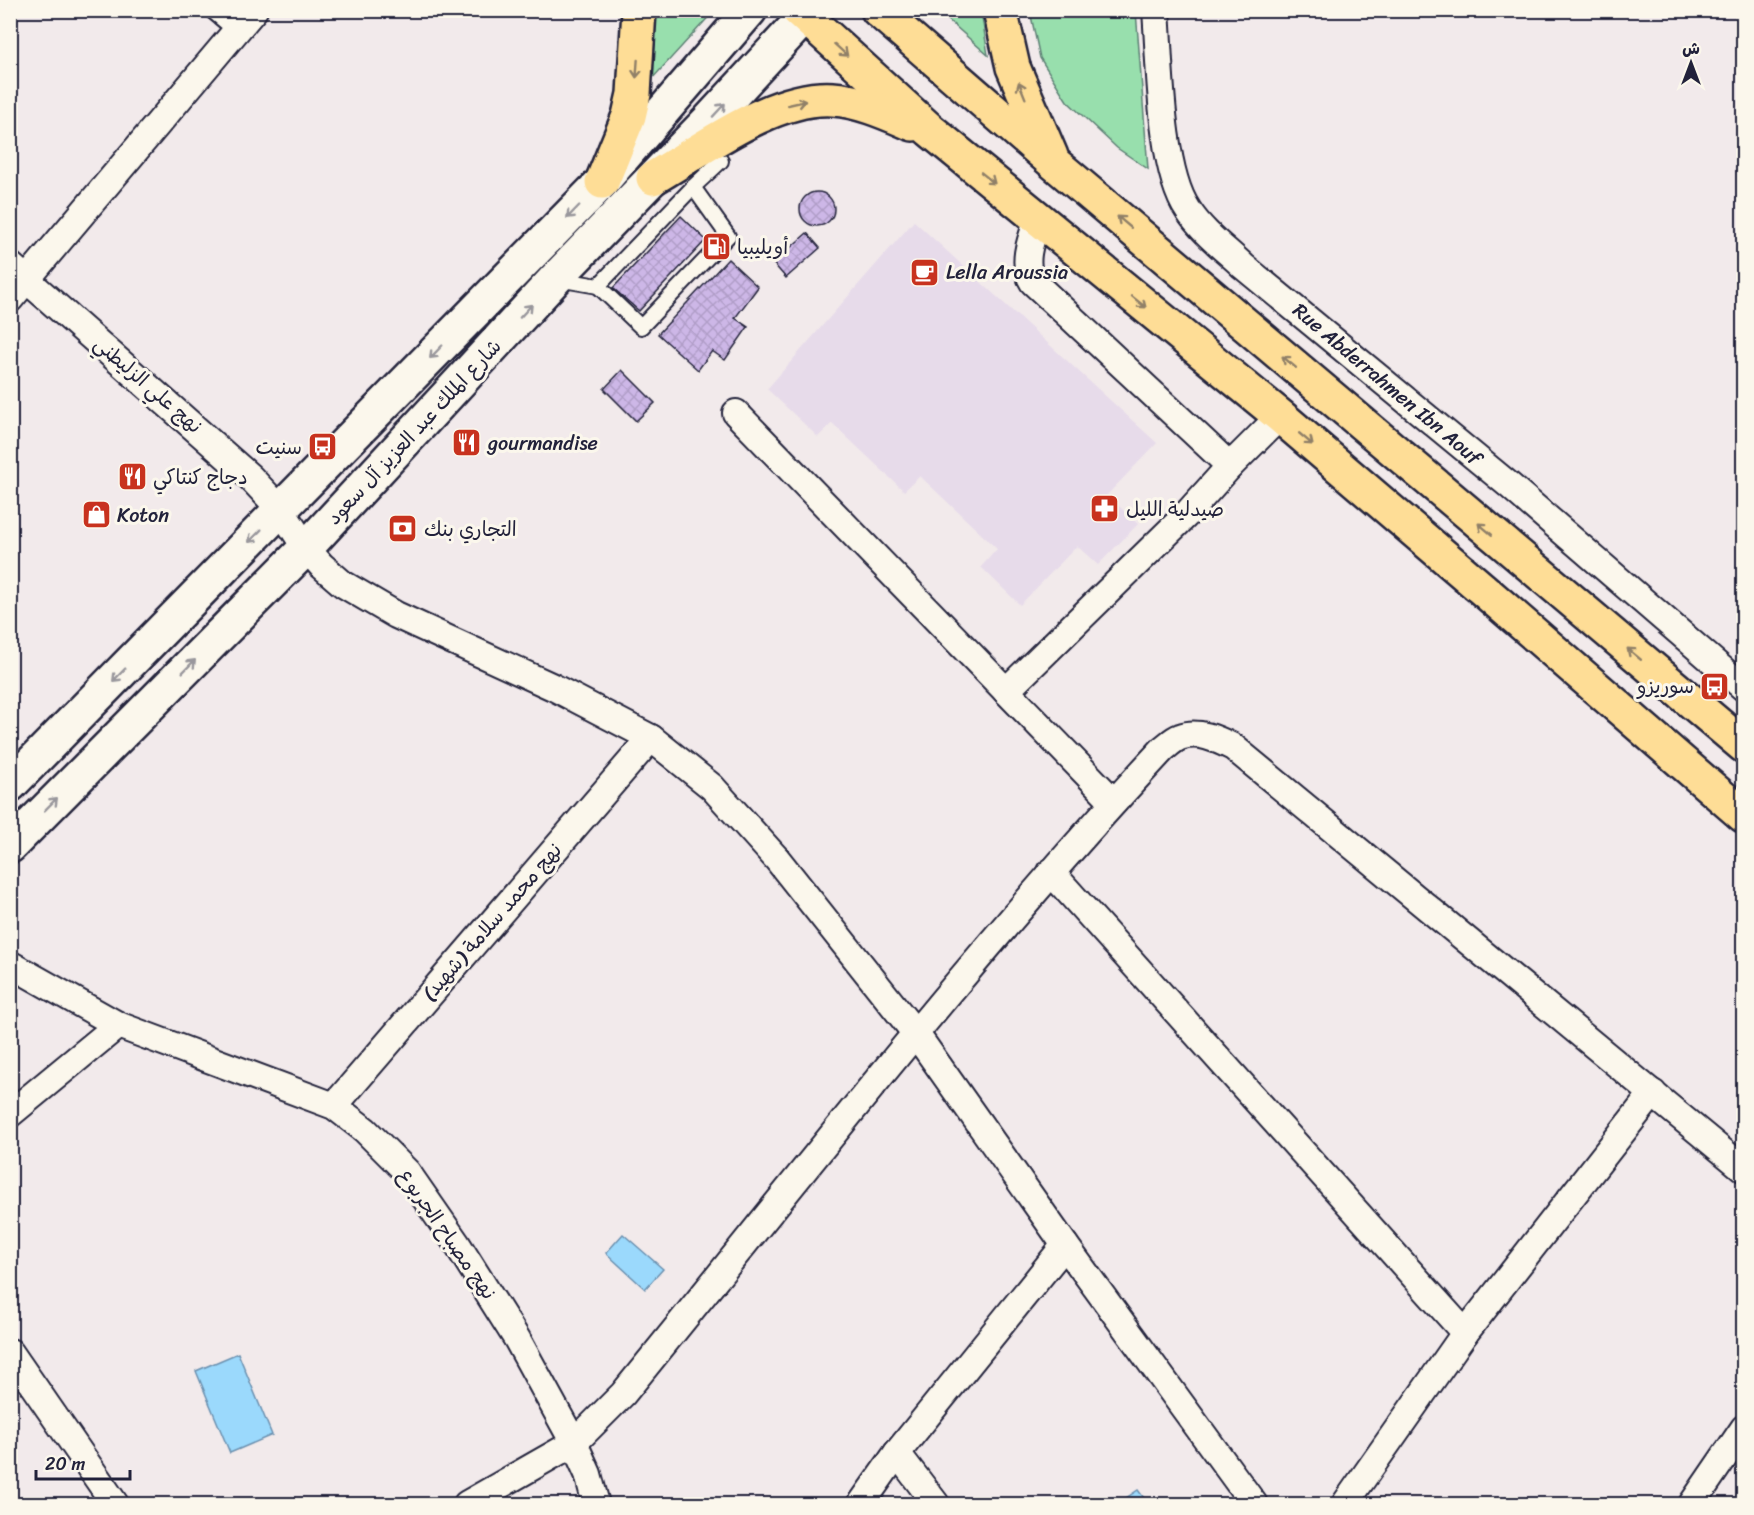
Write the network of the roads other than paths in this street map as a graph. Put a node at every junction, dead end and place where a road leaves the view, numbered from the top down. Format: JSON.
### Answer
{"nodes":[{"id":1,"x":211,"y":10,"type":"edge"},
{"id":2,"x":254,"y":10,"type":"edge"},
{"id":3,"x":639,"y":10,"type":"edge"},
{"id":4,"x":750,"y":10,"type":"edge"},
{"id":5,"x":878,"y":10,"type":"edge"},
{"id":6,"x":1000,"y":10,"type":"edge"},
{"id":7,"x":1156,"y":10,"type":"edge"},
{"id":8,"x":805,"y":13,"type":"edge"},
{"id":9,"x":236,"y":31,"type":"junction"},
{"id":10,"x":930,"y":130,"type":"junction"},
{"id":11,"x":721,"y":161,"type":"dead end"},
{"id":12,"x":1054,"y":163,"type":"junction"},
{"id":13,"x":653,"y":178,"type":"junction"},
{"id":14,"x":602,"y":182,"type":"junction"},
{"id":15,"x":693,"y":187,"type":"junction"},
{"id":16,"x":1038,"y":219,"type":"junction"},
{"id":17,"x":19,"y":272,"type":"edge"},
{"id":18,"x":556,"y":278,"type":"junction"},
{"id":19,"x":598,"y":286,"type":"junction"},
{"id":20,"x":10,"y":299,"type":"edge"},
{"id":21,"x":736,"y":413,"type":"dead end"},
{"id":22,"x":1280,"y":416,"type":"junction"},
{"id":23,"x":1230,"y":466,"type":"junction"},
{"id":24,"x":281,"y":510,"type":"junction"},
{"id":25,"x":306,"y":548,"type":"junction"},
{"id":26,"x":1743,"y":688,"type":"edge"},
{"id":27,"x":1006,"y":691,"type":"junction"},
{"id":28,"x":651,"y":738,"type":"junction"},
{"id":29,"x":1743,"y":746,"type":"edge"},
{"id":30,"x":10,"y":785,"type":"edge"},
{"id":31,"x":1114,"y":802,"type":"junction"},
{"id":32,"x":1743,"y":816,"type":"edge"},
{"id":33,"x":10,"y":846,"type":"edge"},
{"id":34,"x":1051,"y":872,"type":"junction"},
{"id":35,"x":10,"y":964,"type":"edge"},
{"id":36,"x":118,"y":1025,"type":"junction"},
{"id":37,"x":916,"y":1034,"type":"junction"},
{"id":38,"x":1653,"y":1093,"type":"junction"},
{"id":39,"x":334,"y":1106,"type":"junction"},
{"id":40,"x":10,"y":1114,"type":"edge"},
{"id":41,"x":1743,"y":1169,"type":"edge"},
{"id":42,"x":1065,"y":1245,"type":"junction"},
{"id":43,"x":1465,"y":1333,"type":"junction"},
{"id":44,"x":10,"y":1352,"type":"edge"},
{"id":45,"x":1743,"y":1428,"type":"edge"},
{"id":46,"x":574,"y":1443,"type":"junction"},
{"id":47,"x":897,"y":1453,"type":"junction"},
{"id":48,"x":115,"y":1504,"type":"edge"},
{"id":49,"x":466,"y":1504,"type":"edge"},
{"id":50,"x":596,"y":1504,"type":"edge"},
{"id":51,"x":861,"y":1504,"type":"edge"},
{"id":52,"x":936,"y":1504,"type":"edge"},
{"id":53,"x":1254,"y":1504,"type":"edge"},
{"id":54,"x":1345,"y":1504,"type":"edge"},
{"id":55,"x":1692,"y":1504,"type":"edge"}],
"edges":[{"from":1,"to":9,"type":"lane"},
{"from":2,"to":9,"type":"street"},
{"from":3,"to":14,"type":"highway","one_way":true},
{"from":4,"to":14,"type":"main road","name":"شارع الملك عبد العزيز آل سعود"},
{"from":5,"to":12,"type":"highway"},
{"from":12,"to":6,"type":"highway","one_way":true},
{"from":7,"to":26,"type":"street","name":"Rue Abderrahmen Ibn Aouf"},
{"from":8,"to":10,"type":"highway","one_way":true},
{"from":13,"to":8,"type":"main road","name":"شارع الملك عبد العزيز آل سعود","one_way":true},
{"from":9,"to":17,"type":"street"},
{"from":13,"to":10,"type":"highway","one_way":true},
{"from":10,"to":16,"type":"highway","one_way":true},
{"from":11,"to":15,"type":"lane"},
{"from":29,"to":12,"type":"highway","one_way":true},
{"from":13,"to":18,"type":"main road","name":"شارع الملك عبد العزيز آل سعود"},
{"from":14,"to":24,"type":"main road","name":"شارع الملك عبد العزيز آل سعود","one_way":true},
{"from":15,"to":19,"type":"lane"},
{"from":15,"to":19,"type":"lane"},
{"from":16,"to":22,"type":"highway","one_way":true},
{"from":16,"to":23,"type":"street"},
{"from":17,"to":20,"type":"street"},
{"from":17,"to":24,"type":"street","name":"نهج علي الزليطني"},
{"from":18,"to":19,"type":"lane"},
{"from":25,"to":18,"type":"main road","name":"شارع الملك عبد العزيز آل سعود","one_way":true},
{"from":21,"to":27,"type":"street"},
{"from":22,"to":23,"type":"street"},
{"from":22,"to":32,"type":"highway","one_way":true},
{"from":23,"to":27,"type":"street"},
{"from":24,"to":25,"type":"street","name":"نهج علي الزليطني"},
{"from":24,"to":30,"type":"main road","name":"شارع الملك عبد العزيز آل سعود","one_way":true},
{"from":25,"to":28,"type":"street","name":"نهج علي الزليطني"},
{"from":33,"to":25,"type":"main road","name":"شارع الملك عبد العزيز آل سعود","one_way":true},
{"from":27,"to":31,"type":"street"},
{"from":28,"to":37,"type":"street","name":"نهج علي الزليطني"},
{"from":28,"to":39,"type":"street","name":"نهج محمد سلامة (شهيد)"},
{"from":31,"to":34,"type":"street"},
{"from":31,"to":38,"type":"street"},
{"from":34,"to":37,"type":"street"},
{"from":34,"to":43,"type":"street"},
{"from":35,"to":36,"type":"street","name":"نهج مصباح الجربوع"},
{"from":36,"to":39,"type":"street","name":"نهج مصباح الجربوع"},
{"from":36,"to":40,"type":"street"},
{"from":37,"to":42,"type":"street","name":"نهج علي الزليطني"},
{"from":37,"to":46,"type":"street"},
{"from":38,"to":41,"type":"street"},
{"from":38,"to":43,"type":"street"},
{"from":39,"to":46,"type":"street","name":"نهج مصباح الجربوع"},
{"from":42,"to":47,"type":"street"},
{"from":42,"to":53,"type":"street","name":"نهج علي الزليطني"},
{"from":43,"to":54,"type":"street"},
{"from":44,"to":48,"type":"street"},
{"from":45,"to":55,"type":"street"},
{"from":46,"to":49,"type":"street"},
{"from":46,"to":50,"type":"street","name":"نهج مصباح الجربوع"},
{"from":47,"to":51,"type":"street"},
{"from":47,"to":52,"type":"street"}]}
